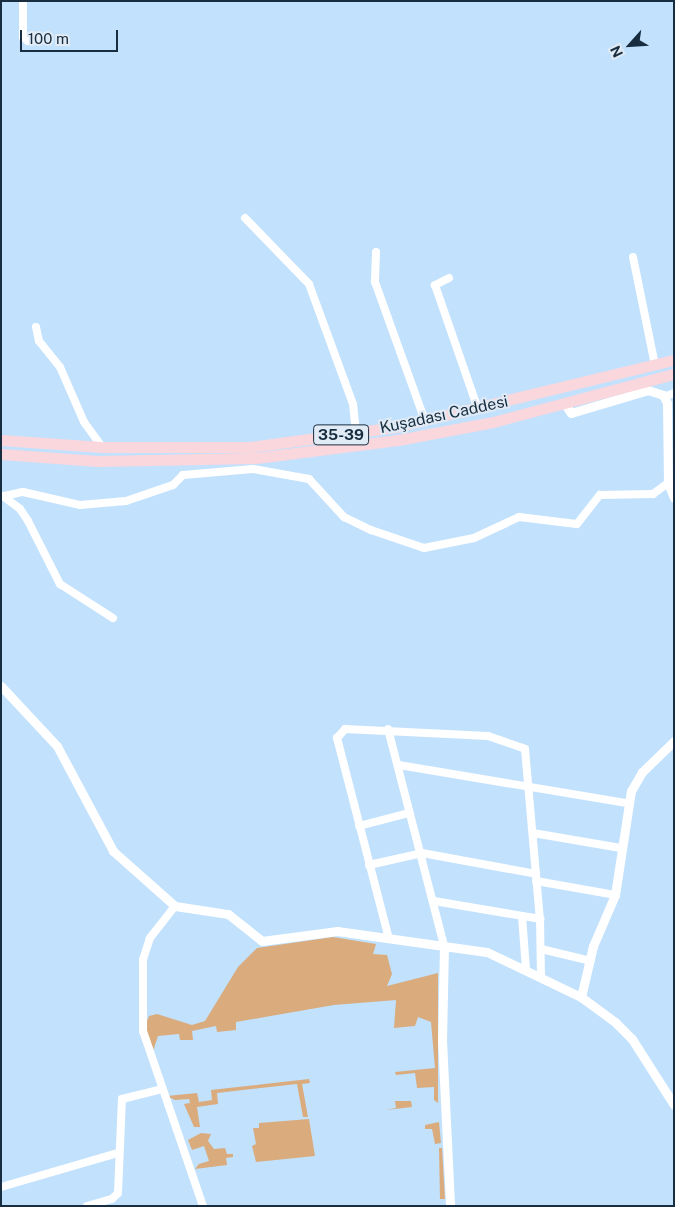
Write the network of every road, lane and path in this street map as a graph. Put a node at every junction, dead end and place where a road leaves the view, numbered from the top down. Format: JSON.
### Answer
{"nodes":[{"id":1,"x":23,"y":1,"type":"edge"},
{"id":2,"x":43,"y":40,"type":"dead end"},
{"id":3,"x":245,"y":218,"type":"dead end"},
{"id":4,"x":376,"y":252,"type":"dead end"},
{"id":5,"x":633,"y":258,"type":"dead end"},
{"id":6,"x":449,"y":278,"type":"dead end"},
{"id":7,"x":36,"y":327,"type":"dead end"},
{"id":8,"x":674,"y":360,"type":"edge"},
{"id":9,"x":655,"y":365,"type":"junction"},
{"id":10,"x":674,"y":374,"type":"edge"},
{"id":11,"x":674,"y":393,"type":"edge"},
{"id":12,"x":664,"y":397,"type":"junction"},
{"id":13,"x":564,"y":403,"type":"junction"},
{"id":14,"x":478,"y":409,"type":"junction"},
{"id":15,"x":425,"y":420,"type":"junction"},
{"id":16,"x":356,"y":432,"type":"junction"},
{"id":17,"x":1,"y":440,"type":"edge"},
{"id":18,"x":102,"y":447,"type":"junction"},
{"id":19,"x":1,"y":454,"type":"edge"},
{"id":20,"x":668,"y":483,"type":"junction"},
{"id":21,"x":3,"y":496,"type":"edge"},
{"id":22,"x":674,"y":498,"type":"edge"},
{"id":23,"x":113,"y":618,"type":"dead end"},
{"id":24,"x":1,"y":686,"type":"edge"},
{"id":25,"x":388,"y":729,"type":"junction"},
{"id":26,"x":674,"y":741,"type":"edge"},
{"id":27,"x":399,"y":765,"type":"junction"},
{"id":28,"x":530,"y":787,"type":"junction"},
{"id":29,"x":628,"y":802,"type":"junction"},
{"id":30,"x":409,"y":813,"type":"junction"},
{"id":31,"x":359,"y":826,"type":"junction"},
{"id":32,"x":533,"y":834,"type":"junction"},
{"id":33,"x":621,"y":848,"type":"junction"},
{"id":34,"x":422,"y":853,"type":"junction"},
{"id":35,"x":369,"y":865,"type":"junction"},
{"id":36,"x":536,"y":877,"type":"junction"},
{"id":37,"x":615,"y":895,"type":"junction"},
{"id":38,"x":434,"y":901,"type":"junction"},
{"id":39,"x":175,"y":906,"type":"junction"},
{"id":40,"x":522,"y":916,"type":"junction"},
{"id":41,"x":540,"y":919,"type":"junction"},
{"id":42,"x":389,"y":940,"type":"junction"},
{"id":43,"x":444,"y":946,"type":"junction"},
{"id":44,"x":541,"y":949,"type":"junction"},
{"id":45,"x":591,"y":961,"type":"junction"},
{"id":46,"x":526,"y":969,"type":"junction"},
{"id":47,"x":541,"y":977,"type":"junction"},
{"id":48,"x":581,"y":997,"type":"junction"},
{"id":49,"x":162,"y":1089,"type":"junction"},
{"id":50,"x":674,"y":1106,"type":"edge"},
{"id":51,"x":118,"y":1153,"type":"junction"},
{"id":52,"x":1,"y":1187,"type":"edge"},
{"id":53,"x":87,"y":1206,"type":"edge"},
{"id":54,"x":203,"y":1206,"type":"edge"},
{"id":55,"x":450,"y":1206,"type":"edge"}],
"edges":[{"from":1,"to":2,"type":"street"},
{"from":3,"to":16,"type":"street"},
{"from":4,"to":15,"type":"street"},
{"from":5,"to":9,"type":"street"},
{"from":6,"to":14,"type":"street"},
{"from":7,"to":18,"type":"street"},
{"from":8,"to":9,"type":"main road","name":"Kuşadası Caddesi","number":"35-39"},
{"from":9,"to":14,"type":"main road","name":"Kuşadası Caddesi","number":"35-39"},
{"from":10,"to":13,"type":"main road","name":"Kuşadası Caddesi","number":"35-39"},
{"from":11,"to":12,"type":"street"},
{"from":12,"to":13,"type":"street"},
{"from":12,"to":20,"type":"street"},
{"from":13,"to":19,"type":"main road","name":"Kuşadası Caddesi","number":"35-39"},
{"from":14,"to":15,"type":"main road","name":"Kuşadası Caddesi","number":"35-39"},
{"from":15,"to":16,"type":"main road","name":"Kuşadası Caddesi","number":"35-39"},
{"from":16,"to":18,"type":"main road","name":"Kuşadası Caddesi","number":"35-39"},
{"from":17,"to":18,"type":"main road","name":"Kuşadası Caddesi","number":"35-39"},
{"from":20,"to":21,"type":"street"},
{"from":20,"to":22,"type":"street"},
{"from":21,"to":23,"type":"street"},
{"from":24,"to":39,"type":"street"},
{"from":25,"to":27,"type":"street"},
{"from":25,"to":28,"type":"street"},
{"from":25,"to":31,"type":"street"},
{"from":26,"to":29,"type":"street"},
{"from":27,"to":28,"type":"street"},
{"from":27,"to":30,"type":"street"},
{"from":28,"to":29,"type":"street"},
{"from":28,"to":32,"type":"street"},
{"from":29,"to":33,"type":"street"},
{"from":30,"to":31,"type":"street"},
{"from":30,"to":34,"type":"street"},
{"from":31,"to":35,"type":"street"},
{"from":32,"to":33,"type":"street"},
{"from":32,"to":36,"type":"street"},
{"from":33,"to":37,"type":"street"},
{"from":34,"to":35,"type":"street"},
{"from":34,"to":36,"type":"street"},
{"from":34,"to":38,"type":"street"},
{"from":35,"to":42,"type":"street"},
{"from":36,"to":37,"type":"street"},
{"from":36,"to":41,"type":"street"},
{"from":37,"to":45,"type":"street"},
{"from":38,"to":40,"type":"street"},
{"from":38,"to":43,"type":"street"},
{"from":39,"to":42,"type":"street"},
{"from":39,"to":49,"type":"street"},
{"from":40,"to":41,"type":"street"},
{"from":40,"to":46,"type":"street"},
{"from":41,"to":44,"type":"street"},
{"from":42,"to":43,"type":"street"},
{"from":43,"to":46,"type":"street"},
{"from":43,"to":55,"type":"street"},
{"from":44,"to":45,"type":"street"},
{"from":44,"to":47,"type":"street"},
{"from":45,"to":48,"type":"street"},
{"from":46,"to":47,"type":"street"},
{"from":47,"to":48,"type":"street"},
{"from":48,"to":50,"type":"street"},
{"from":49,"to":51,"type":"street"},
{"from":49,"to":54,"type":"street"},
{"from":51,"to":52,"type":"street"},
{"from":51,"to":53,"type":"street"}]}
